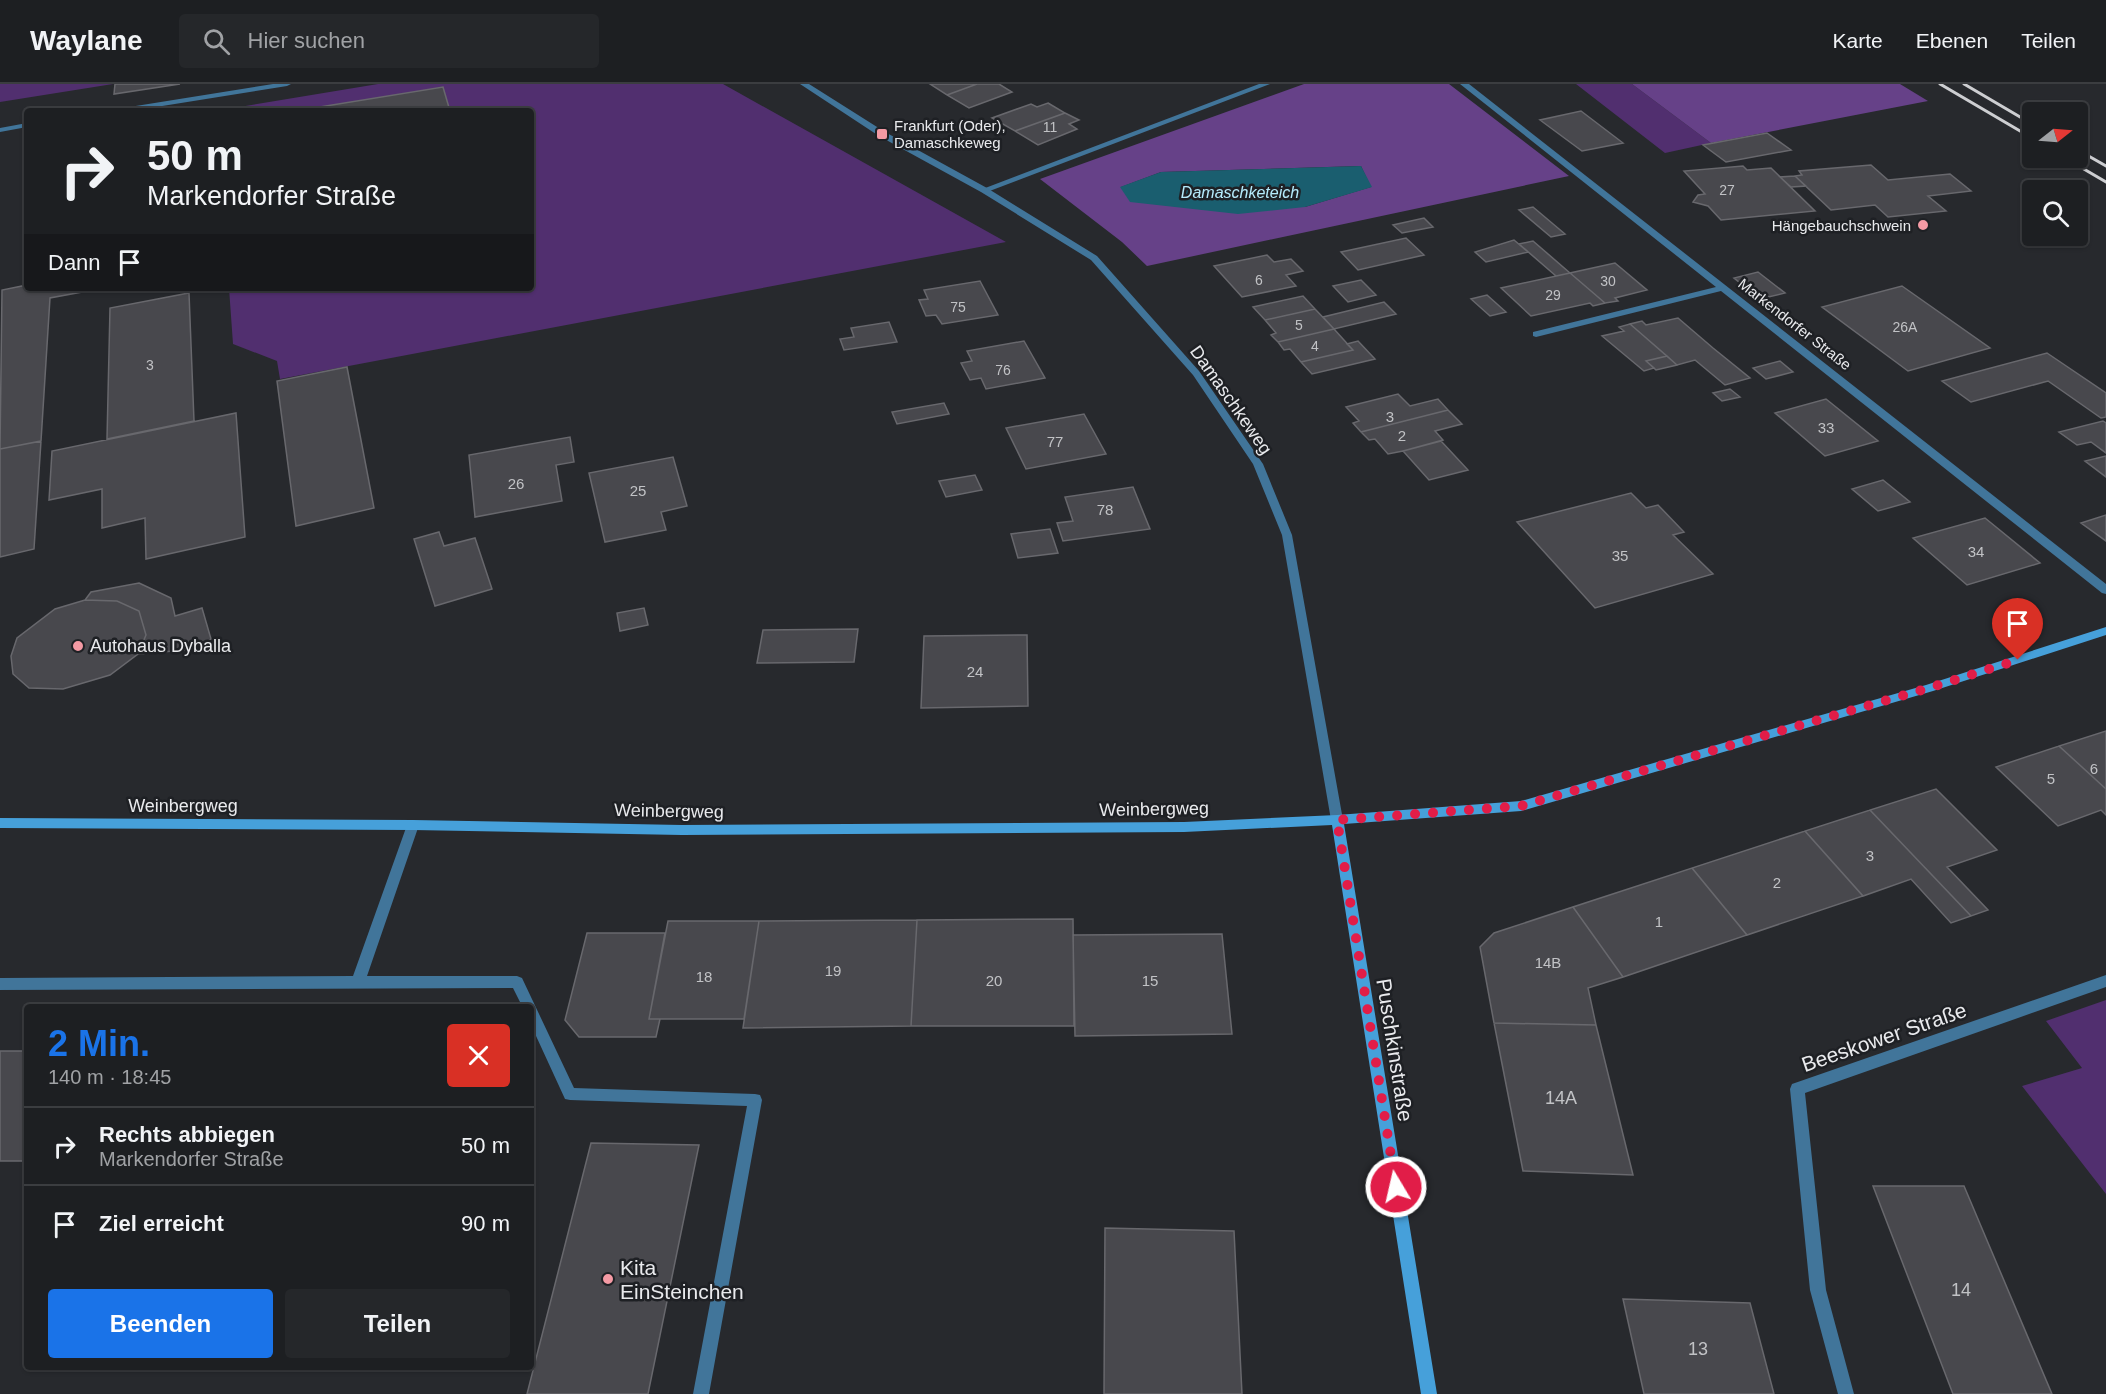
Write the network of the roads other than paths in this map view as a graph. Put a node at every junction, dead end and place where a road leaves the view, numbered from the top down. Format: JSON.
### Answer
{"nodes":[{"id":1,"x":287,"y":84,"type":"edge"},
{"id":2,"x":804,"y":84,"type":"edge"},
{"id":3,"x":1266,"y":84,"type":"edge"},
{"id":4,"x":1464,"y":84,"type":"edge"},
{"id":5,"x":136,"y":108,"type":"edge"},
{"id":6,"x":24,"y":126,"type":"edge"},
{"id":7,"x":0,"y":130,"type":"edge"},
{"id":8,"x":984,"y":190,"type":"junction"},
{"id":9,"x":1722,"y":288,"type":"junction"},
{"id":10,"x":1536,"y":334,"type":"dead end"},
{"id":11,"x":2106,"y":590,"type":"edge"},
{"id":12,"x":2106,"y":631,"type":"edge"},
{"id":13,"x":1337,"y":820,"type":"junction"},
{"id":14,"x":0,"y":823,"type":"edge"},
{"id":15,"x":413,"y":825,"type":"junction"},
{"id":16,"x":358,"y":981,"type":"junction"},
{"id":17,"x":2106,"y":981,"type":"edge"},
{"id":18,"x":0,"y":984,"type":"edge"},
{"id":19,"x":528,"y":1004,"type":"edge"},
{"id":20,"x":534,"y":1018,"type":"edge"},
{"id":21,"x":701,"y":1394,"type":"edge"},
{"id":22,"x":1429,"y":1394,"type":"edge"},
{"id":23,"x":1846,"y":1394,"type":"edge"}],
"edges":[{"from":1,"to":5,"type":"street"},
{"from":2,"to":8,"type":"street","name":"Damaschkeweg"},
{"from":3,"to":8,"type":"street"},
{"from":4,"to":9,"type":"street","name":"Markendorfer Straße"},
{"from":6,"to":7,"type":"street"},
{"from":8,"to":13,"type":"street","name":"Damaschkeweg"},
{"from":9,"to":10,"type":"street"},
{"from":9,"to":11,"type":"street","name":"Markendorfer Straße"},
{"from":12,"to":13,"type":"street"},
{"from":13,"to":15,"type":"street","name":"Weinbergweg"},
{"from":13,"to":22,"type":"street","name":"Puschkinstraße"},
{"from":14,"to":15,"type":"street","name":"Weinbergweg"},
{"from":15,"to":16,"type":"street"},
{"from":16,"to":18,"type":"street"},
{"from":16,"to":19,"type":"street"},
{"from":17,"to":23,"type":"street","name":"Beeskower Straße"},
{"from":20,"to":21,"type":"street"}]}
